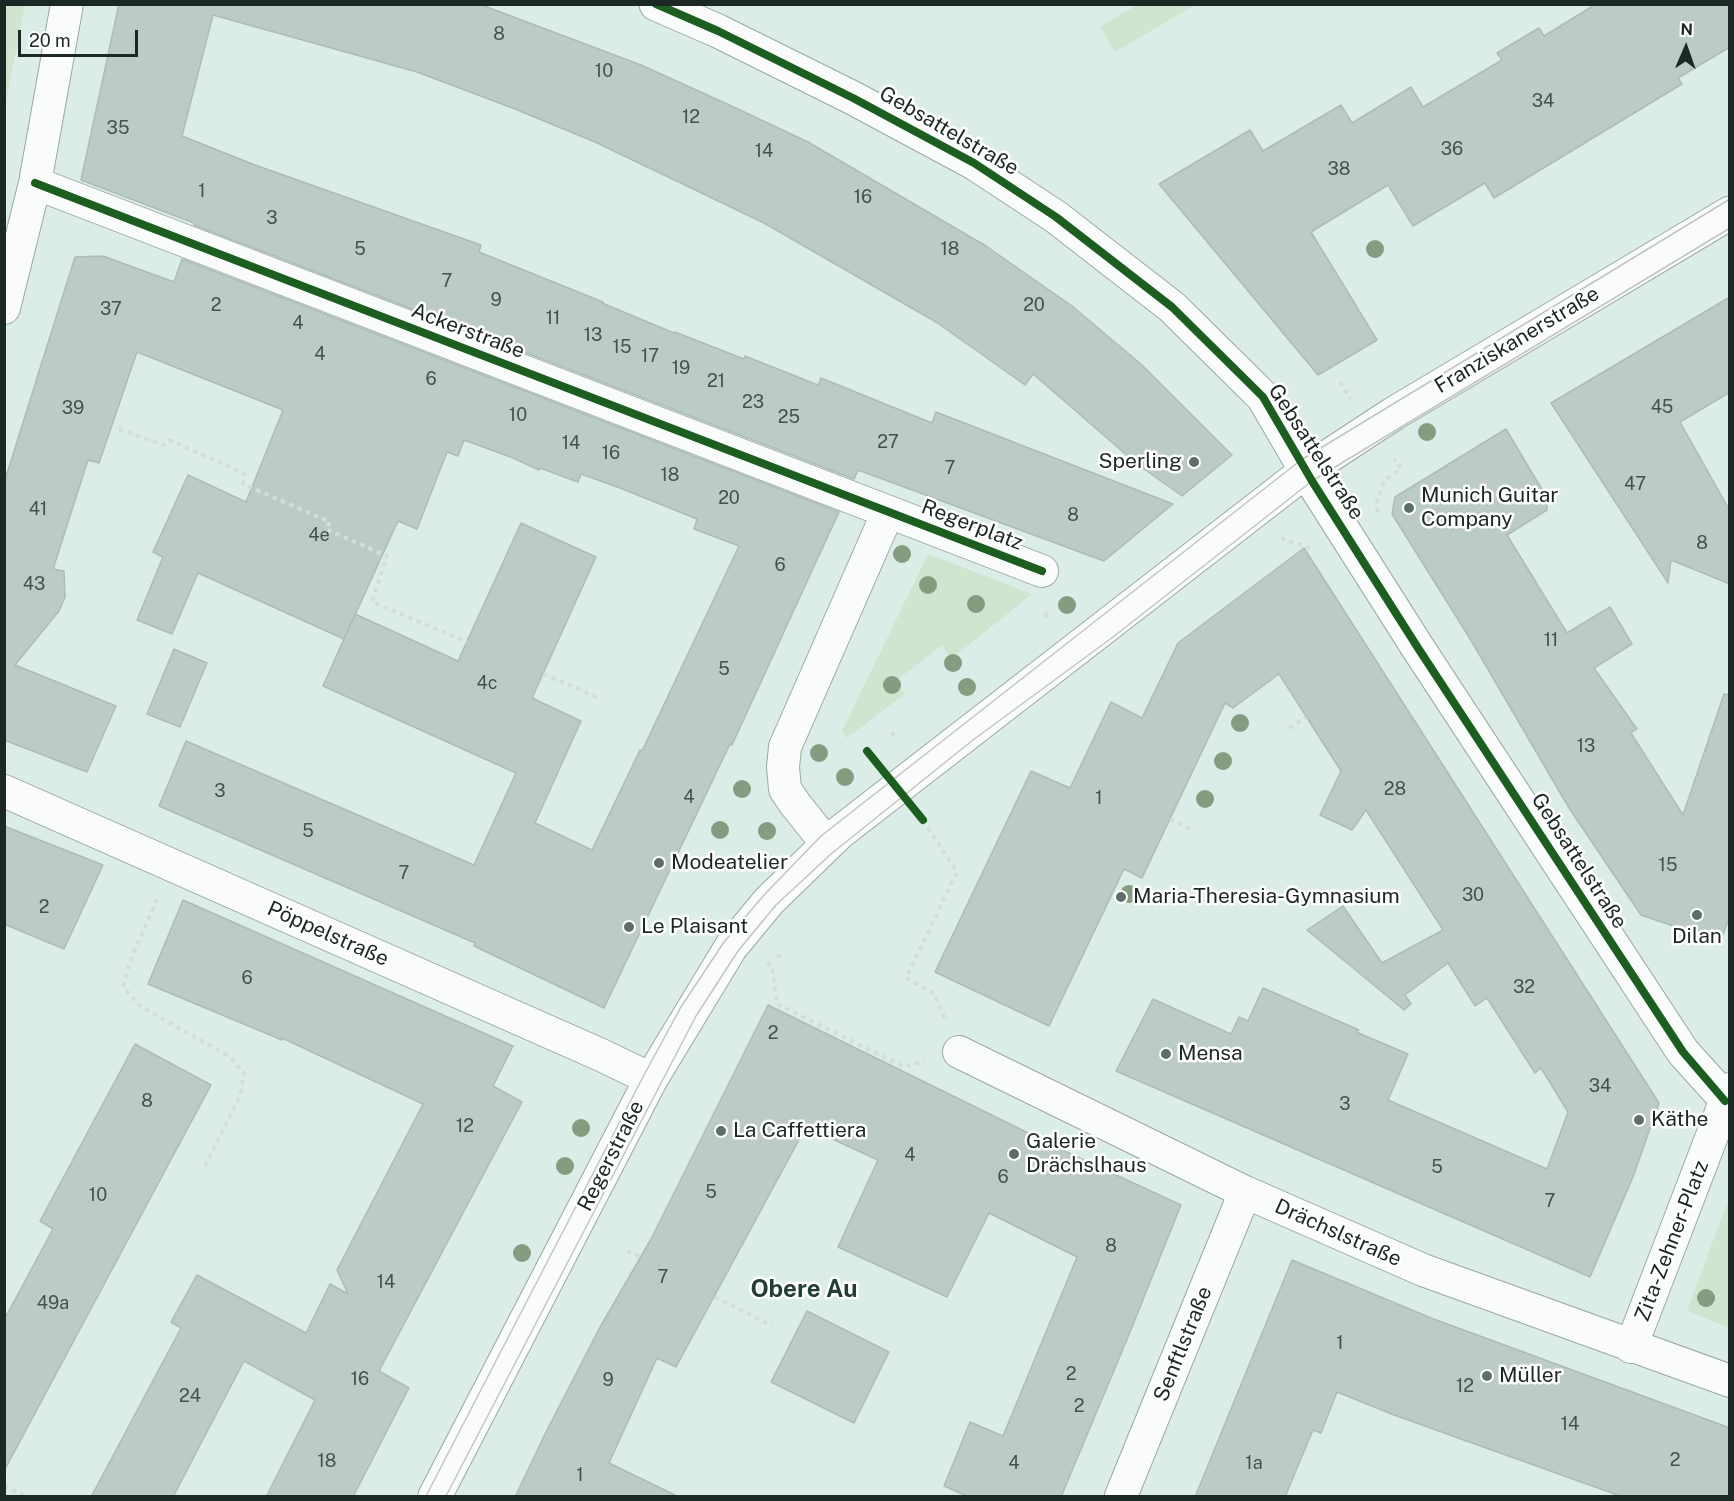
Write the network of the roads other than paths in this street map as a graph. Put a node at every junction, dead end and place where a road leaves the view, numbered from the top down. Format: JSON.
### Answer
{"nodes":[{"id":1,"x":67,"y":4,"type":"edge"},
{"id":2,"x":656,"y":4,"type":"edge"},
{"id":3,"x":35,"y":183,"type":"junction"},
{"id":4,"x":1730,"y":213,"type":"edge"},
{"id":5,"x":4,"y":308,"type":"edge"},
{"id":6,"x":1306,"y":471,"type":"junction"},
{"id":7,"x":888,"y":512,"type":"junction"},
{"id":8,"x":1042,"y":571,"type":"dead end"},
{"id":9,"x":4,"y":791,"type":"edge"},
{"id":10,"x":827,"y":844,"type":"junction"},
{"id":11,"x":959,"y":1052,"type":"road end"},
{"id":12,"x":651,"y":1079,"type":"junction"},
{"id":13,"x":1728,"y":1098,"type":"edge"},
{"id":14,"x":1245,"y":1192,"type":"junction"},
{"id":15,"x":1631,"y":1347,"type":"junction"},
{"id":16,"x":1730,"y":1381,"type":"edge"},
{"id":17,"x":435,"y":1497,"type":"edge"},
{"id":18,"x":1121,"y":1497,"type":"edge"}],
"edges":[{"from":1,"to":3,"type":"street"},
{"from":2,"to":6,"type":"main road","name":"Gebsattelstraße"},
{"from":3,"to":5,"type":"street"},
{"from":3,"to":7,"type":"street","name":"Ackerstraße"},
{"from":4,"to":6,"type":"main road","name":"Franziskanerstraße"},
{"from":6,"to":10,"type":"main road"},
{"from":6,"to":13,"type":"main road","name":"Gebsattelstraße"},
{"from":7,"to":8,"type":"street","name":"Regerplatz"},
{"from":7,"to":10,"type":"street","name":"Regerplatz"},
{"from":9,"to":12,"type":"street","name":"Pöppelstraße"},
{"from":10,"to":12,"type":"main road","name":"Regerstraße"},
{"from":11,"to":14,"type":"street","name":"Drächslstraße"},
{"from":12,"to":17,"type":"main road","name":"Regerstraße"},
{"from":13,"to":15,"type":"street","name":"Zita-Zehner-Platz"},
{"from":14,"to":15,"type":"street","name":"Drächslstraße"},
{"from":14,"to":18,"type":"street","name":"Senftlstraße"},
{"from":15,"to":16,"type":"street","name":"Drächslstraße"}]}
